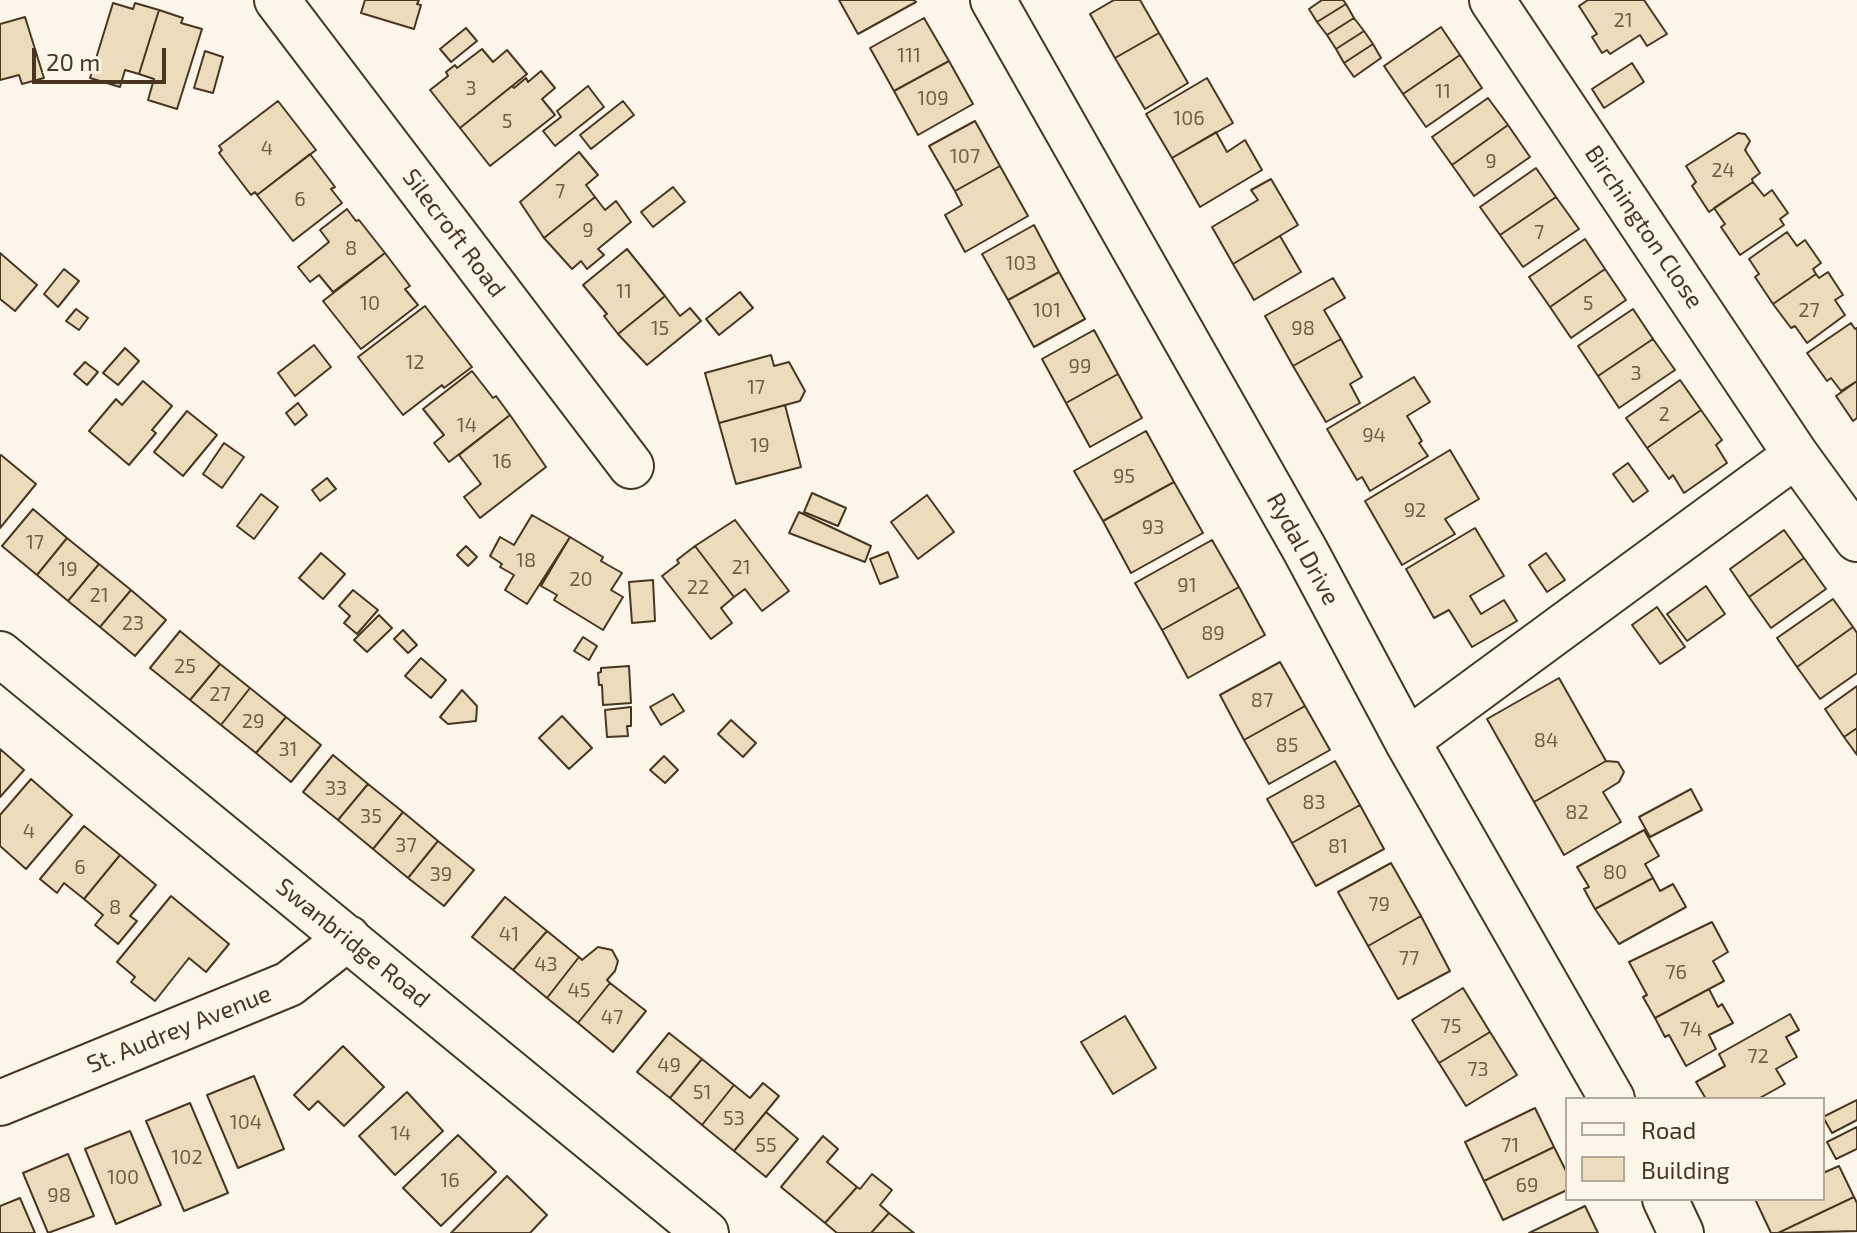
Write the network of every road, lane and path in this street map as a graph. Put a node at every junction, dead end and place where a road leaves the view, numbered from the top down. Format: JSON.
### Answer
{"nodes":[{"id":1,"x":277,"y":0,"type":"edge"},
{"id":2,"x":993,"y":0,"type":"edge"},
{"id":3,"x":1492,"y":0,"type":"edge"},
{"id":4,"x":1796,"y":455,"type":"junction"},
{"id":5,"x":631,"y":466,"type":"dead end"},
{"id":6,"x":1857,"y":539,"type":"edge"},
{"id":7,"x":0,"y":654,"type":"edge"},
{"id":8,"x":1407,"y":741,"type":"junction"},
{"id":9,"x":348,"y":938,"type":"junction"},
{"id":10,"x":1611,"y":1097,"type":"edge"},
{"id":11,"x":0,"y":1103,"type":"edge"},
{"id":12,"x":1666,"y":1201,"type":"edge"},
{"id":13,"x":706,"y":1233,"type":"edge"},
{"id":14,"x":1681,"y":1233,"type":"edge"}],
"edges":[{"from":1,"to":5,"type":"street","name":"Silecroft Road"},
{"from":2,"to":8,"type":"street","name":"Rydal Drive"},
{"from":3,"to":4,"type":"street","name":"Birchington Close"},
{"from":4,"to":6,"type":"street","name":"Birchington Close"},
{"from":4,"to":8,"type":"street"},
{"from":7,"to":9,"type":"street","name":"Swanbridge Road"},
{"from":8,"to":10,"type":"street","name":"Rydal Drive"},
{"from":9,"to":11,"type":"street","name":"St. Audrey Avenue"},
{"from":9,"to":13,"type":"street","name":"Swanbridge Road"},
{"from":12,"to":14,"type":"street"}]}
